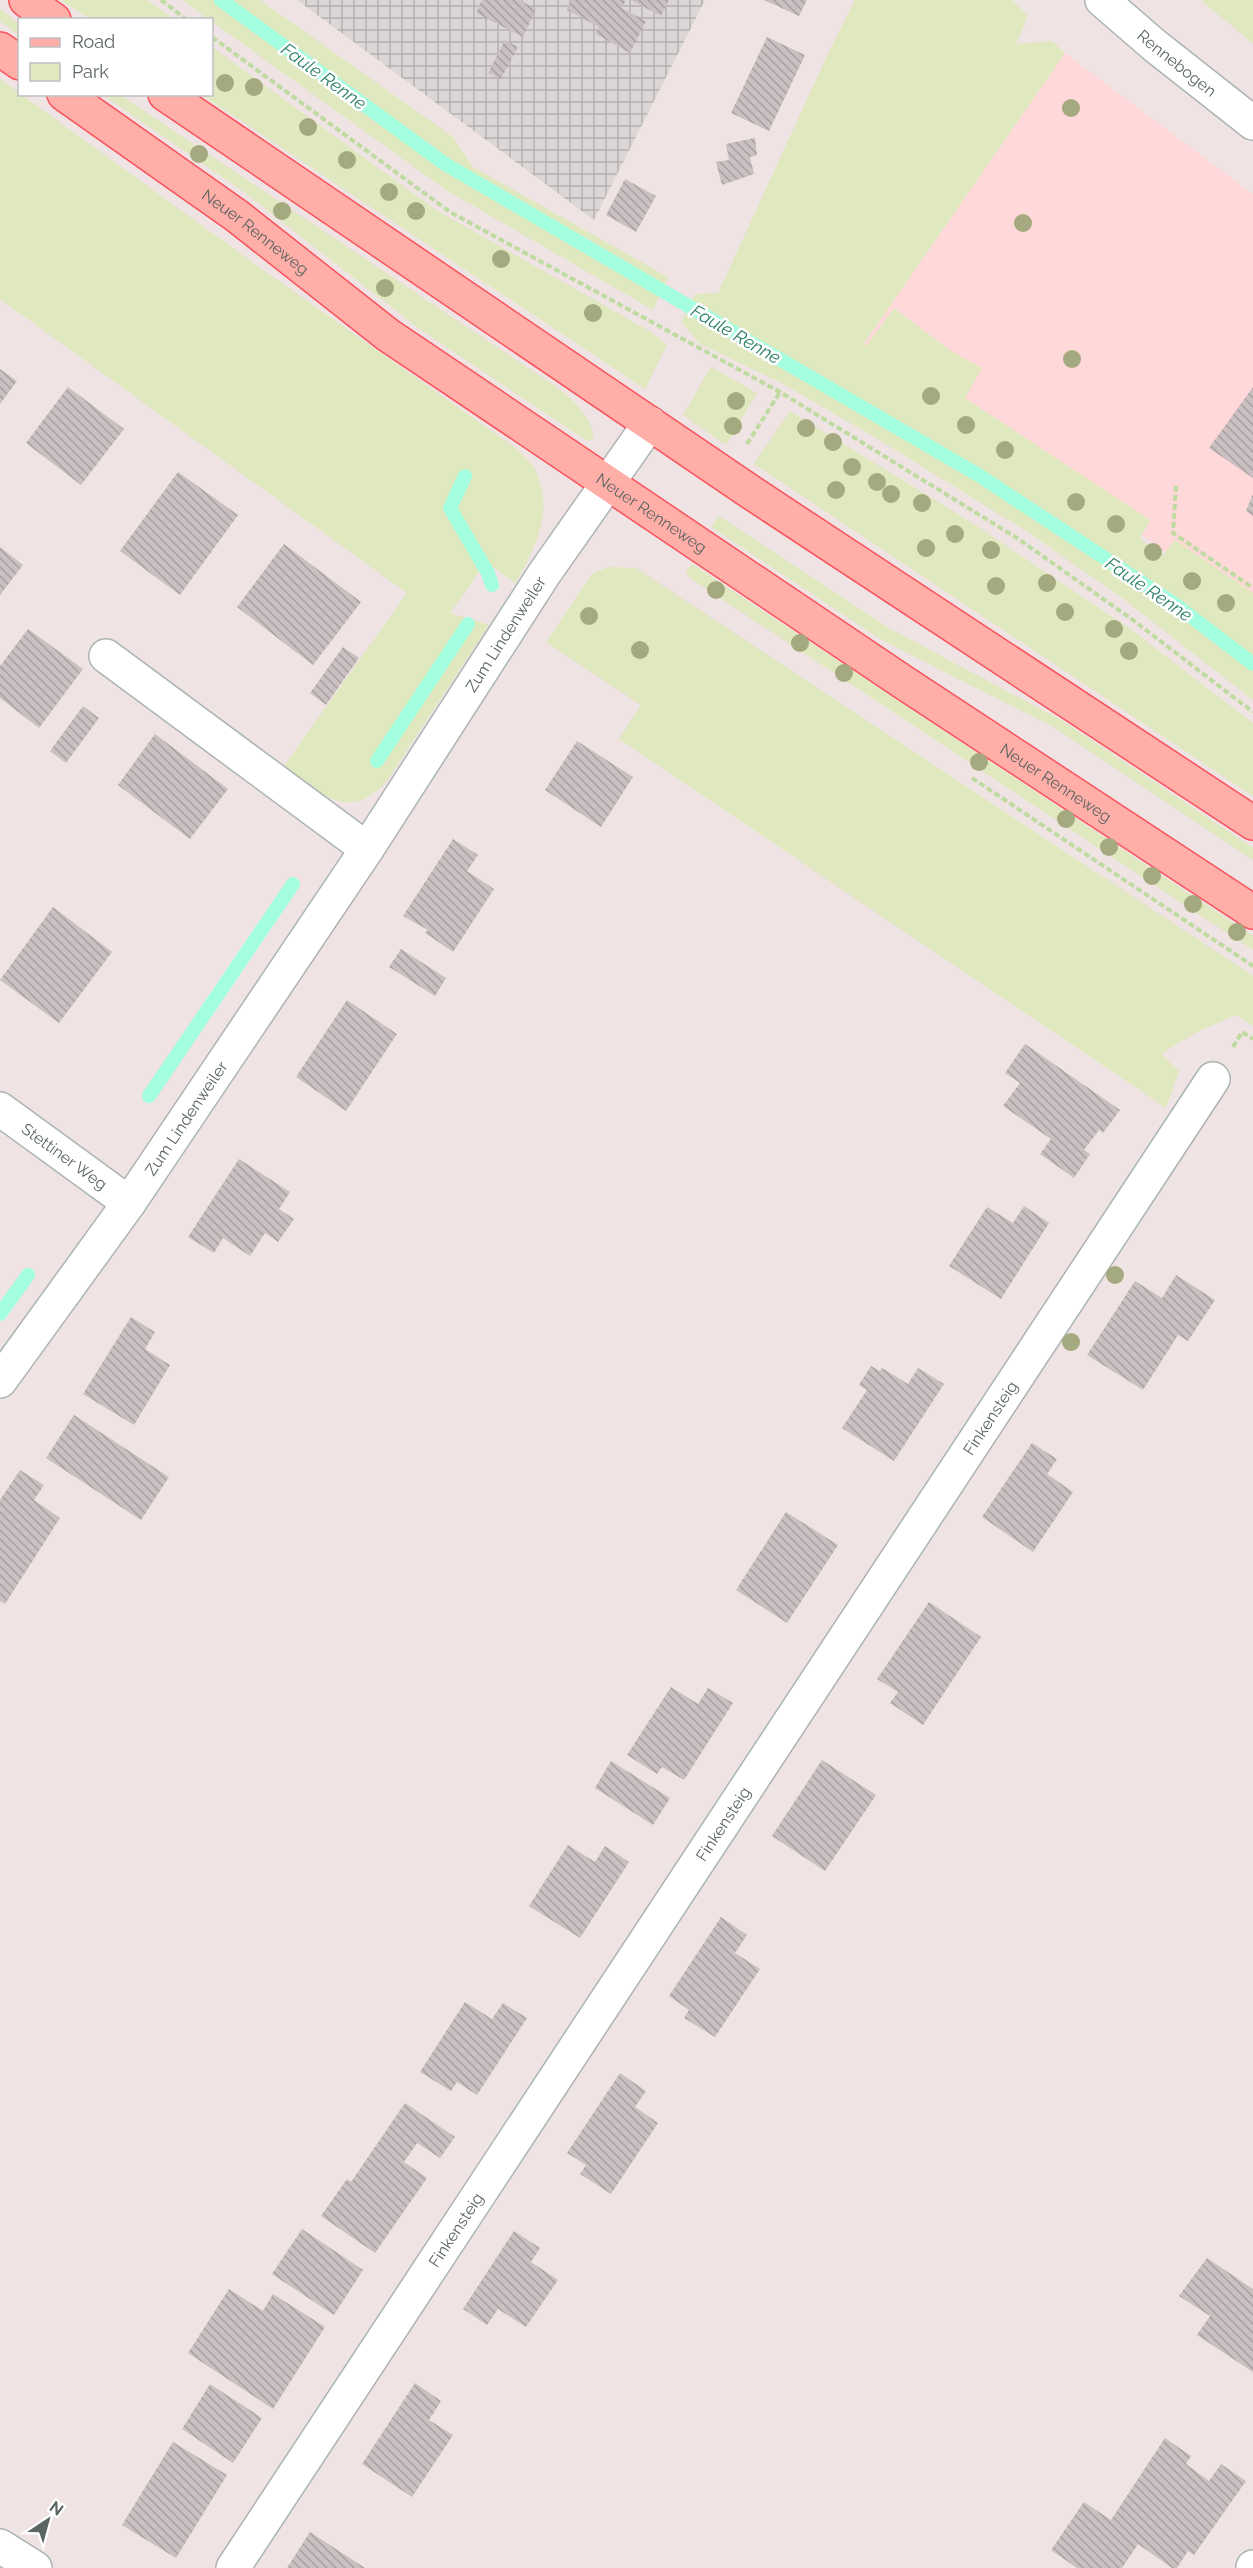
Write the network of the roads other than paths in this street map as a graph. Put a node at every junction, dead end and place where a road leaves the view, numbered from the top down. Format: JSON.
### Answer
{"nodes":[{"id":1,"x":26,"y":0,"type":"edge"},
{"id":2,"x":1102,"y":0,"type":"edge"},
{"id":3,"x":51,"y":18,"type":"edge"},
{"id":4,"x":0,"y":49,"type":"edge"},
{"id":5,"x":18,"y":62,"type":"edge"},
{"id":6,"x":67,"y":96,"type":"edge"},
{"id":7,"x":168,"y":96,"type":"edge"},
{"id":8,"x":1253,"y":123,"type":"edge"},
{"id":9,"x":650,"y":423,"type":"junction"},
{"id":10,"x":607,"y":484,"type":"junction"},
{"id":11,"x":106,"y":656,"type":"dead end"},
{"id":12,"x":1253,"y":823,"type":"edge"},
{"id":13,"x":367,"y":849,"type":"junction"},
{"id":14,"x":1253,"y":912,"type":"edge"},
{"id":15,"x":1213,"y":1079,"type":"dead end"},
{"id":16,"x":0,"y":1109,"type":"edge"},
{"id":17,"x":129,"y":1203,"type":"junction"},
{"id":18,"x":0,"y":1382,"type":"edge"},
{"id":19,"x":0,"y":2546,"type":"edge"},
{"id":20,"x":35,"y":2568,"type":"edge"},
{"id":21,"x":233,"y":2568,"type":"edge"}],
"edges":[{"from":1,"to":3,"type":"main road"},
{"from":2,"to":8,"type":"street","name":"Rennebogen"},
{"from":4,"to":5,"type":"main road"},
{"from":6,"to":10,"type":"main road","name":"Neuer Renneweg"},
{"from":7,"to":9,"type":"main road"},
{"from":9,"to":10,"type":"street","name":"Zum Lindenweiler"},
{"from":9,"to":12,"type":"main road"},
{"from":10,"to":13,"type":"street","name":"Zum Lindenweiler"},
{"from":10,"to":14,"type":"main road","name":"Neuer Renneweg"},
{"from":11,"to":13,"type":"street"},
{"from":13,"to":17,"type":"street","name":"Zum Lindenweiler"},
{"from":15,"to":21,"type":"street","name":"Finkensteig"},
{"from":16,"to":17,"type":"street","name":"Stettiner Weg"},
{"from":17,"to":18,"type":"street","name":"Zum Lindenweiler"},
{"from":19,"to":20,"type":"street"}]}
